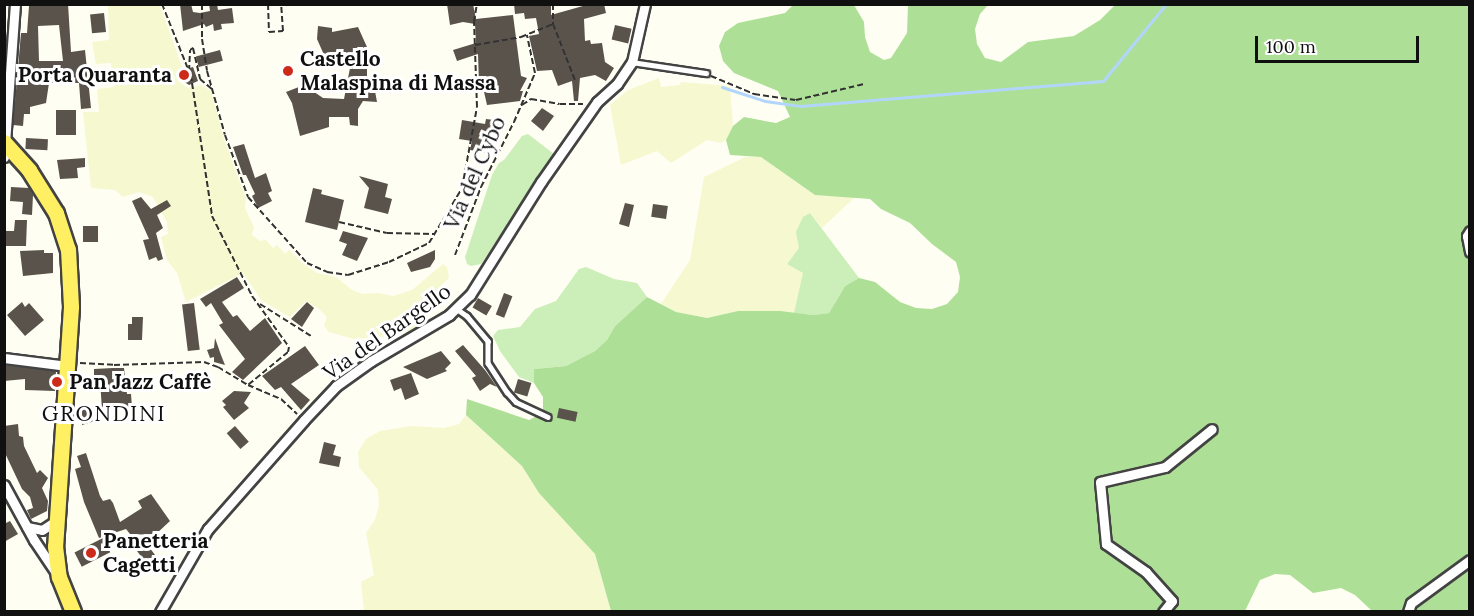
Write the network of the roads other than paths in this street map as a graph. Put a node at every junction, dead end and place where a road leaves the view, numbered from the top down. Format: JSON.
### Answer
{"nodes":[{"id":1,"x":15,"y":4,"type":"edge"},
{"id":2,"x":645,"y":4,"type":"edge"},
{"id":3,"x":632,"y":62,"type":"junction"},
{"id":4,"x":706,"y":73,"type":"road end"},
{"id":5,"x":5,"y":148,"type":"edge"},
{"id":6,"x":1470,"y":231,"type":"edge"},
{"id":7,"x":1470,"y":252,"type":"edge"},
{"id":8,"x":457,"y":309,"type":"junction"},
{"id":9,"x":4,"y":358,"type":"edge"},
{"id":10,"x":67,"y":368,"type":"junction"},
{"id":11,"x":548,"y":417,"type":"dead end"},
{"id":12,"x":1212,"y":429,"type":"dead end"},
{"id":13,"x":4,"y":485,"type":"edge"},
{"id":14,"x":56,"y":521,"type":"junction"},
{"id":15,"x":27,"y":527,"type":"junction"},
{"id":16,"x":1470,"y":560,"type":"edge"},
{"id":17,"x":59,"y":577,"type":"junction"},
{"id":18,"x":73,"y":612,"type":"edge"},
{"id":19,"x":159,"y":612,"type":"edge"},
{"id":20,"x":1163,"y":612,"type":"edge"},
{"id":21,"x":1408,"y":612,"type":"edge"}],
"edges":[{"from":1,"to":5,"type":"street"},
{"from":2,"to":3,"type":"street","name":"Via del Bargello"},
{"from":3,"to":4,"type":"lane"},
{"from":3,"to":8,"type":"street","name":"Via del Bargello"},
{"from":5,"to":10,"type":"main road"},
{"from":6,"to":7,"type":"street"},
{"from":8,"to":11,"type":"lane"},
{"from":8,"to":19,"type":"street","name":"Via del Bargello"},
{"from":9,"to":10,"type":"street"},
{"from":10,"to":14,"type":"main road"},
{"from":12,"to":20,"type":"street"},
{"from":13,"to":15,"type":"street"},
{"from":14,"to":15,"type":"street"},
{"from":14,"to":17,"type":"main road"},
{"from":15,"to":17,"type":"street"},
{"from":16,"to":21,"type":"street"},
{"from":17,"to":18,"type":"main road"}]}
